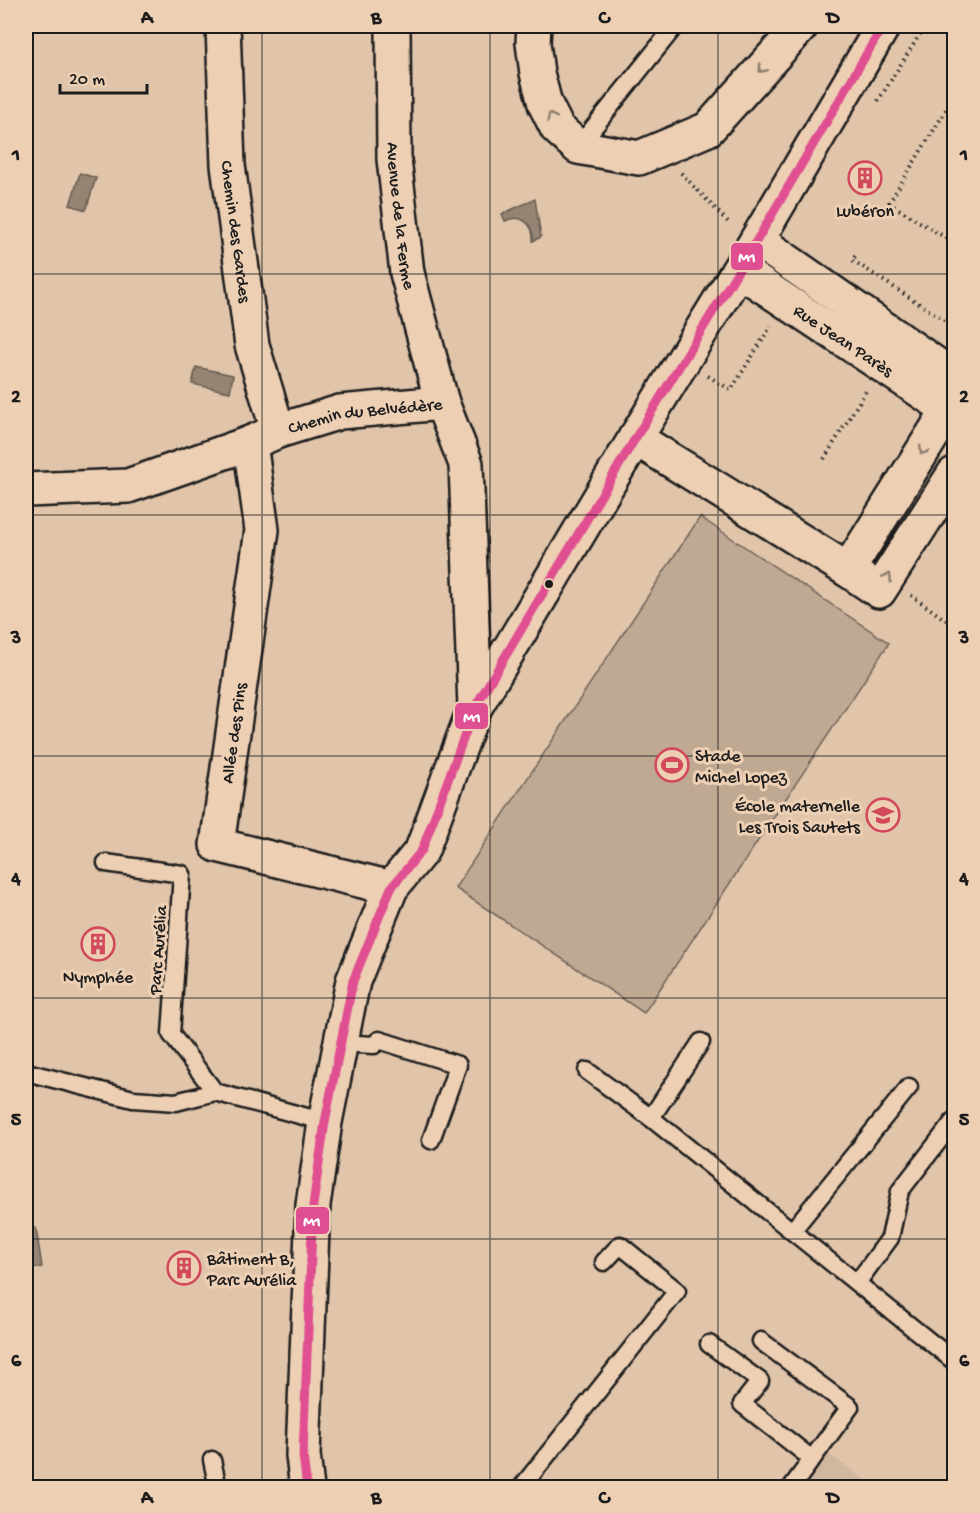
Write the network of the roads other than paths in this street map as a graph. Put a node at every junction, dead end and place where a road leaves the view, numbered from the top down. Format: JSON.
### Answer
{"nodes":[{"id":1,"x":223,"y":26,"type":"edge"},
{"id":2,"x":393,"y":26,"type":"edge"},
{"id":3,"x":534,"y":26,"type":"edge"},
{"id":4,"x":675,"y":26,"type":"edge"},
{"id":5,"x":801,"y":26,"type":"edge"},
{"id":6,"x":883,"y":26,"type":"edge"},
{"id":7,"x":578,"y":147,"type":"junction"},
{"id":8,"x":745,"y":234,"type":"junction"},
{"id":9,"x":739,"y":270,"type":"junction"},
{"id":10,"x":954,"y":377,"type":"edge"},
{"id":11,"x":442,"y":403,"type":"junction"},
{"id":12,"x":953,"y":408,"type":"edge"},
{"id":13,"x":264,"y":437,"type":"junction"},
{"id":14,"x":635,"y":438,"type":"junction"},
{"id":15,"x":954,"y":474,"type":"edge"},
{"id":16,"x":26,"y":490,"type":"edge"},
{"id":17,"x":848,"y":570,"type":"junction"},
{"id":18,"x":475,"y":707,"type":"junction"},
{"id":19,"x":106,"y":863,"type":"dead end"},
{"id":20,"x":391,"y":888,"type":"junction"},
{"id":21,"x":701,"y":1042,"type":"dead end"},
{"id":22,"x":339,"y":1043,"type":"junction"},
{"id":23,"x":587,"y":1071,"type":"dead end"},
{"id":24,"x":26,"y":1072,"type":"edge"},
{"id":25,"x":909,"y":1087,"type":"dead end"},
{"id":26,"x":215,"y":1092,"type":"junction"},
{"id":27,"x":651,"y":1118,"type":"junction"},
{"id":28,"x":954,"y":1121,"type":"edge"},
{"id":29,"x":325,"y":1122,"type":"junction"},
{"id":30,"x":431,"y":1140,"type":"dead end"},
{"id":31,"x":792,"y":1231,"type":"junction"},
{"id":32,"x":604,"y":1262,"type":"dead end"},
{"id":33,"x":857,"y":1283,"type":"junction"},
{"id":34,"x":761,"y":1341,"type":"dead end"},
{"id":35,"x":709,"y":1344,"type":"dead end"},
{"id":36,"x":954,"y":1361,"type":"edge"},
{"id":37,"x":812,"y":1459,"type":"junction"},
{"id":38,"x":212,"y":1460,"type":"dead end"},
{"id":39,"x":218,"y":1488,"type":"edge"},
{"id":40,"x":307,"y":1488,"type":"edge"},
{"id":41,"x":521,"y":1488,"type":"edge"},
{"id":42,"x":791,"y":1488,"type":"edge"}],
"edges":[{"from":1,"to":13,"type":"street","name":"Chemin des Gardes"},
{"from":2,"to":11,"type":"street","name":"Avenue de la Ferme"},
{"from":7,"to":3,"type":"street","one_way":true},
{"from":4,"to":7,"type":"lane"},
{"from":5,"to":7,"type":"street","one_way":true},
{"from":6,"to":8,"type":"street"},
{"from":8,"to":9,"type":"street"},
{"from":8,"to":10,"type":"street","name":"Rue Jean Parès"},
{"from":9,"to":12,"type":"street","name":"Rue Jean Parès"},
{"from":9,"to":14,"type":"street"},
{"from":11,"to":13,"type":"street","name":"Chemin du Belvédère"},
{"from":11,"to":18,"type":"street","name":"Chemin du Belvédère"},
{"from":12,"to":17,"type":"street","name":"Rue Jean Parès","one_way":true},
{"from":13,"to":16,"type":"street","name":"Chemin du Belvédère"},
{"from":13,"to":20,"type":"street","name":"Allée des Pins"},
{"from":14,"to":17,"type":"street"},
{"from":14,"to":18,"type":"street"},
{"from":17,"to":15,"type":"street","one_way":true},
{"from":18,"to":20,"type":"street"},
{"from":19,"to":26,"type":"lane","name":"Parc Aurélia"},
{"from":20,"to":22,"type":"street"},
{"from":21,"to":27,"type":"lane"},
{"from":22,"to":29,"type":"street"},
{"from":22,"to":30,"type":"lane"},
{"from":23,"to":27,"type":"lane"},
{"from":24,"to":26,"type":"lane"},
{"from":25,"to":31,"type":"lane"},
{"from":26,"to":29,"type":"lane"},
{"from":27,"to":31,"type":"lane"},
{"from":28,"to":33,"type":"lane"},
{"from":29,"to":40,"type":"street"},
{"from":31,"to":33,"type":"lane"},
{"from":32,"to":41,"type":"lane"},
{"from":33,"to":36,"type":"lane"},
{"from":34,"to":37,"type":"lane"},
{"from":35,"to":37,"type":"lane"},
{"from":37,"to":42,"type":"lane"},
{"from":38,"to":39,"type":"lane"}]}
